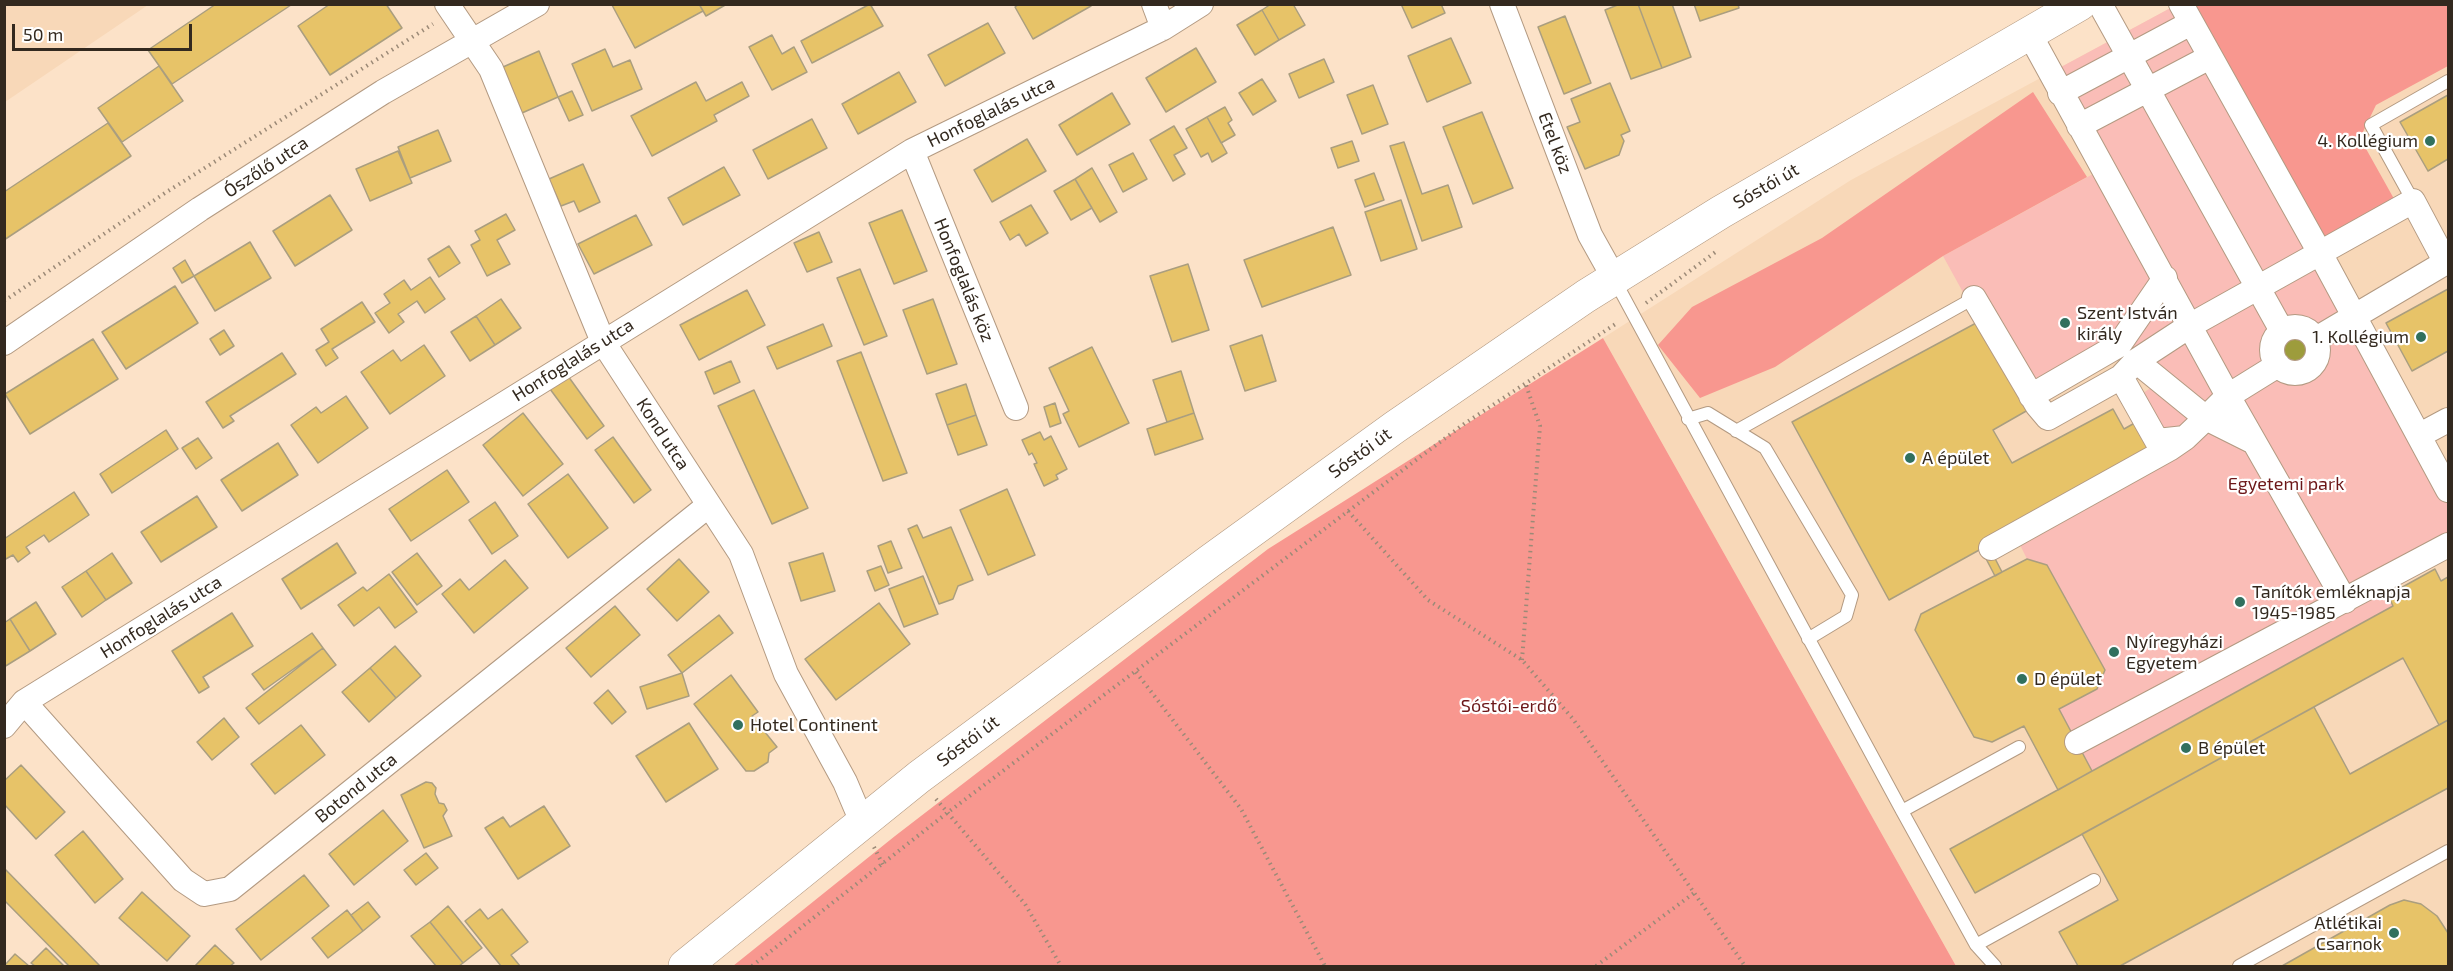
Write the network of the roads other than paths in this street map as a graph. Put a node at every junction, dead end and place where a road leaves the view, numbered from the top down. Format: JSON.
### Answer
{"nodes":[{"id":1,"x":537,"y":4,"type":"edge"},
{"id":2,"x":1154,"y":4,"type":"edge"},
{"id":3,"x":1201,"y":4,"type":"edge"},
{"id":4,"x":1502,"y":4,"type":"edge"},
{"id":5,"x":2080,"y":4,"type":"edge"},
{"id":6,"x":2100,"y":4,"type":"edge"},
{"id":7,"x":449,"y":9,"type":"edge"},
{"id":8,"x":2186,"y":14,"type":"edge"},
{"id":9,"x":1163,"y":28,"type":"junction"},
{"id":10,"x":2029,"y":33,"type":"junction"},
{"id":11,"x":471,"y":42,"type":"junction"},
{"id":12,"x":2129,"y":56,"type":"junction"},
{"id":13,"x":2210,"y":57,"type":"junction"},
{"id":14,"x":2448,"y":81,"type":"edge"},
{"id":15,"x":2148,"y":90,"type":"junction"},
{"id":16,"x":2060,"y":93,"type":"junction"},
{"id":17,"x":2079,"y":126,"type":"junction"},
{"id":18,"x":912,"y":151,"type":"junction"},
{"id":19,"x":2413,"y":201,"type":"junction"},
{"id":20,"x":2320,"y":253,"type":"junction"},
{"id":21,"x":2447,"y":262,"type":"edge"},
{"id":22,"x":1614,"y":278,"type":"junction"},
{"id":23,"x":2165,"y":278,"type":"junction"},
{"id":24,"x":2258,"y":286,"type":"junction"},
{"id":25,"x":1974,"y":298,"type":"joint"},
{"id":26,"x":2354,"y":316,"type":"junction"},
{"id":27,"x":2191,"y":325,"type":"junction"},
{"id":28,"x":2282,"y":331,"type":"junction"},
{"id":29,"x":2316,"y":339,"type":"junction"},
{"id":30,"x":603,"y":342,"type":"junction"},
{"id":31,"x":4,"y":343,"type":"edge"},
{"id":32,"x":2116,"y":347,"type":"junction"},
{"id":33,"x":2278,"y":365,"type":"junction"},
{"id":34,"x":2129,"y":369,"type":"junction"},
{"id":35,"x":2031,"y":396,"type":"junction"},
{"id":36,"x":2228,"y":396,"type":"junction"},
{"id":37,"x":1016,"y":408,"type":"dead end"},
{"id":38,"x":2206,"y":418,"type":"junction"},
{"id":39,"x":1688,"y":419,"type":"junction"},
{"id":40,"x":2448,"y":420,"type":"edge"},
{"id":41,"x":1736,"y":431,"type":"junction"},
{"id":42,"x":2420,"y":435,"type":"junction"},
{"id":43,"x":2185,"y":438,"type":"junction"},
{"id":44,"x":2254,"y":442,"type":"junction"},
{"id":45,"x":2448,"y":490,"type":"edge"},
{"id":46,"x":709,"y":505,"type":"junction"},
{"id":47,"x":2448,"y":545,"type":"edge"},
{"id":48,"x":1991,"y":548,"type":"dead end"},
{"id":49,"x":2345,"y":601,"type":"junction"},
{"id":50,"x":1808,"y":639,"type":"junction"},
{"id":51,"x":24,"y":702,"type":"junction"},
{"id":52,"x":4,"y":726,"type":"edge"},
{"id":53,"x":2077,"y":742,"type":"dead end"},
{"id":54,"x":2019,"y":747,"type":"dead end"},
{"id":55,"x":1902,"y":812,"type":"junction"},
{"id":56,"x":862,"y":822,"type":"junction"},
{"id":57,"x":2448,"y":851,"type":"edge"},
{"id":58,"x":2094,"y":880,"type":"dead end"},
{"id":59,"x":1976,"y":945,"type":"junction"},
{"id":60,"x":685,"y":966,"type":"edge"},
{"id":61,"x":1995,"y":966,"type":"edge"},
{"id":62,"x":2239,"y":966,"type":"edge"}],
"edges":[{"from":1,"to":11,"type":"street","name":"Ószőlő utca"},
{"from":2,"to":9,"type":"street"},
{"from":3,"to":9,"type":"street","name":"Honfoglalás utca"},
{"from":4,"to":22,"type":"street","name":"Etel köz"},
{"from":5,"to":10,"type":"main road","name":"Sóstói út"},
{"from":6,"to":12,"type":"street"},
{"from":7,"to":11,"type":"street","name":"Kond utca"},
{"from":8,"to":12,"type":"street"},
{"from":8,"to":13,"type":"street"},
{"from":9,"to":18,"type":"street","name":"Honfoglalás utca"},
{"from":10,"to":16,"type":"street"},
{"from":10,"to":22,"type":"main road","name":"Sóstói út"},
{"from":11,"to":30,"type":"street","name":"Kond utca"},
{"from":11,"to":31,"type":"street","name":"Ószőlő utca"},
{"from":12,"to":15,"type":"street"},
{"from":12,"to":16,"type":"street"},
{"from":13,"to":15,"type":"street"},
{"from":13,"to":20,"type":"street"},
{"from":14,"to":19,"type":"lane"},
{"from":15,"to":17,"type":"street"},
{"from":15,"to":24,"type":"street"},
{"from":16,"to":17,"type":"street"},
{"from":17,"to":23,"type":"street"},
{"from":18,"to":30,"type":"street","name":"Honfoglalás utca"},
{"from":18,"to":37,"type":"street","name":"Honfoglalás köz"},
{"from":19,"to":20,"type":"street"},
{"from":19,"to":21,"type":"street"},
{"from":20,"to":24,"type":"street"},
{"from":20,"to":26,"type":"street"},
{"from":21,"to":26,"type":"street"},
{"from":22,"to":39,"type":"lane"},
{"from":22,"to":56,"type":"main road","name":"Sóstói út"},
{"from":23,"to":27,"type":"street"},
{"from":23,"to":32,"type":"street"},
{"from":24,"to":27,"type":"street"},
{"from":24,"to":28,"type":"street"},
{"from":25,"to":35,"type":"street"},
{"from":25,"to":41,"type":"lane"},
{"from":26,"to":29,"type":"street"},
{"from":26,"to":42,"type":"street"},
{"from":27,"to":34,"type":"street"},
{"from":27,"to":36,"type":"street"},
{"from":28,"to":29,"type":"street"},
{"from":28,"to":33,"type":"street"},
{"from":29,"to":33,"type":"street"},
{"from":30,"to":46,"type":"street","name":"Kond utca"},
{"from":30,"to":51,"type":"street","name":"Honfoglalás utca"},
{"from":32,"to":34,"type":"street"},
{"from":32,"to":35,"type":"street"},
{"from":33,"to":36,"type":"street"},
{"from":34,"to":35,"type":"street"},
{"from":34,"to":38,"type":"street"},
{"from":34,"to":43,"type":"street"},
{"from":36,"to":38,"type":"street"},
{"from":36,"to":44,"type":"street"},
{"from":38,"to":43,"type":"street"},
{"from":38,"to":44,"type":"street"},
{"from":39,"to":41,"type":"lane"},
{"from":39,"to":50,"type":"lane"},
{"from":40,"to":42,"type":"street"},
{"from":41,"to":50,"type":"lane"},
{"from":42,"to":45,"type":"street"},
{"from":43,"to":48,"type":"street"},
{"from":44,"to":49,"type":"street"},
{"from":46,"to":51,"type":"street","name":"Botond utca"},
{"from":46,"to":56,"type":"street","name":"Kond utca"},
{"from":47,"to":49,"type":"street"},
{"from":49,"to":53,"type":"street"},
{"from":50,"to":55,"type":"lane"},
{"from":51,"to":52,"type":"street","name":"Honfoglalás utca"},
{"from":54,"to":55,"type":"lane"},
{"from":55,"to":59,"type":"lane"},
{"from":56,"to":60,"type":"main road","name":"Sóstói út"},
{"from":57,"to":62,"type":"lane"},
{"from":58,"to":59,"type":"lane"},
{"from":59,"to":61,"type":"lane"}]}
